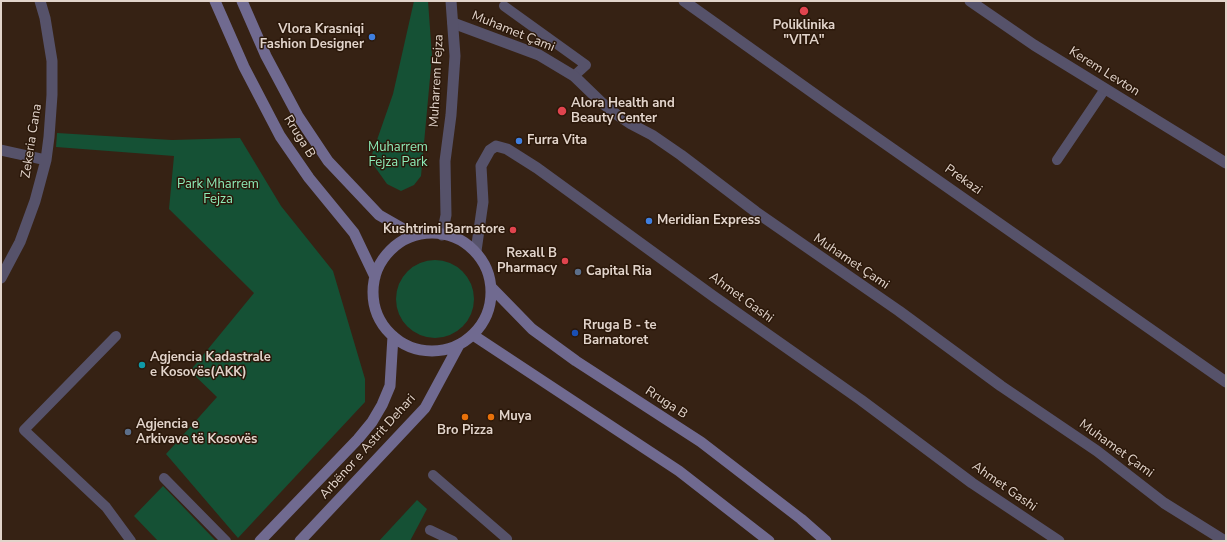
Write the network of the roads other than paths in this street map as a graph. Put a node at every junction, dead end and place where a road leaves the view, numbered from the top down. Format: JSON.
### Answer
{"nodes":[{"id":1,"x":40,"y":1,"type":"edge"},
{"id":2,"x":215,"y":1,"type":"edge"},
{"id":3,"x":242,"y":1,"type":"edge"},
{"id":4,"x":451,"y":1,"type":"edge"},
{"id":5,"x":684,"y":1,"type":"edge"},
{"id":6,"x":970,"y":1,"type":"edge"},
{"id":7,"x":504,"y":6,"type":"dead end"},
{"id":8,"x":453,"y":23,"type":"junction"},
{"id":9,"x":574,"y":76,"type":"junction"},
{"id":10,"x":1105,"y":89,"type":"junction"},
{"id":11,"x":1,"y":150,"type":"edge"},
{"id":12,"x":46,"y":160,"type":"junction"},
{"id":13,"x":1057,"y":160,"type":"dead end"},
{"id":14,"x":1226,"y":163,"type":"edge"},
{"id":15,"x":414,"y":235,"type":"junction"},
{"id":16,"x":442,"y":235,"type":"junction"},
{"id":17,"x":476,"y":251,"type":"junction"},
{"id":18,"x":375,"y":277,"type":"junction"},
{"id":19,"x":1,"y":278,"type":"edge"},
{"id":20,"x":492,"y":288,"type":"junction"},
{"id":21,"x":473,"y":335,"type":"junction"},
{"id":22,"x":116,"y":336,"type":"dead end"},
{"id":23,"x":393,"y":336,"type":"junction"},
{"id":24,"x":459,"y":345,"type":"junction"},
{"id":25,"x":1226,"y":382,"type":"edge"},
{"id":26,"x":433,"y":475,"type":"dead end"},
{"id":27,"x":164,"y":478,"type":"dead end"},
{"id":28,"x":430,"y":530,"type":"dead end"},
{"id":29,"x":131,"y":541,"type":"edge"},
{"id":30,"x":226,"y":541,"type":"edge"},
{"id":31,"x":260,"y":541,"type":"edge"},
{"id":32,"x":300,"y":541,"type":"edge"},
{"id":33,"x":453,"y":541,"type":"edge"},
{"id":34,"x":506,"y":541,"type":"edge"},
{"id":35,"x":769,"y":541,"type":"edge"},
{"id":36,"x":826,"y":541,"type":"edge"},
{"id":37,"x":1059,"y":541,"type":"edge"},
{"id":38,"x":1225,"y":541,"type":"edge"}],
"edges":[{"from":1,"to":12,"type":"street","name":"Zekeria Cana"},
{"from":2,"to":18,"type":"main road","name":"Rruga B"},
{"from":3,"to":15,"type":"main road","name":"Rruga B"},
{"from":4,"to":8,"type":"street","name":"Muharrem Fejza"},
{"from":5,"to":25,"type":"street","name":"Prekazi"},
{"from":6,"to":10,"type":"street","name":"Kerem Levton"},
{"from":7,"to":9,"type":"lane"},
{"from":8,"to":9,"type":"street","name":"Muhamet Çami"},
{"from":8,"to":16,"type":"street","name":"Muharrem Fejza"},
{"from":9,"to":38,"type":"street","name":"Muhamet Çami"},
{"from":10,"to":13,"type":"lane"},
{"from":10,"to":14,"type":"street","name":"Kerem Levton"},
{"from":11,"to":12,"type":"street"},
{"from":12,"to":19,"type":"street","name":"Zekeria Cana"},
{"from":15,"to":16,"type":"main road"},
{"from":15,"to":18,"type":"main road"},
{"from":16,"to":17,"type":"main road"},
{"from":17,"to":20,"type":"main road"},
{"from":17,"to":37,"type":"street","name":"Ahmet Gashi"},
{"from":18,"to":23,"type":"main road"},
{"from":20,"to":21,"type":"main road"},
{"from":20,"to":36,"type":"main road","name":"Rruga B"},
{"from":21,"to":24,"type":"main road"},
{"from":21,"to":35,"type":"main road"},
{"from":22,"to":29,"type":"lane"},
{"from":23,"to":24,"type":"main road"},
{"from":23,"to":31,"type":"main road","name":"Arbënor e Astrit Dehari"},
{"from":24,"to":32,"type":"main road","name":"Arbënor e Astrit Dehari"},
{"from":26,"to":34,"type":"lane"},
{"from":27,"to":30,"type":"lane"},
{"from":28,"to":33,"type":"lane"}]}
